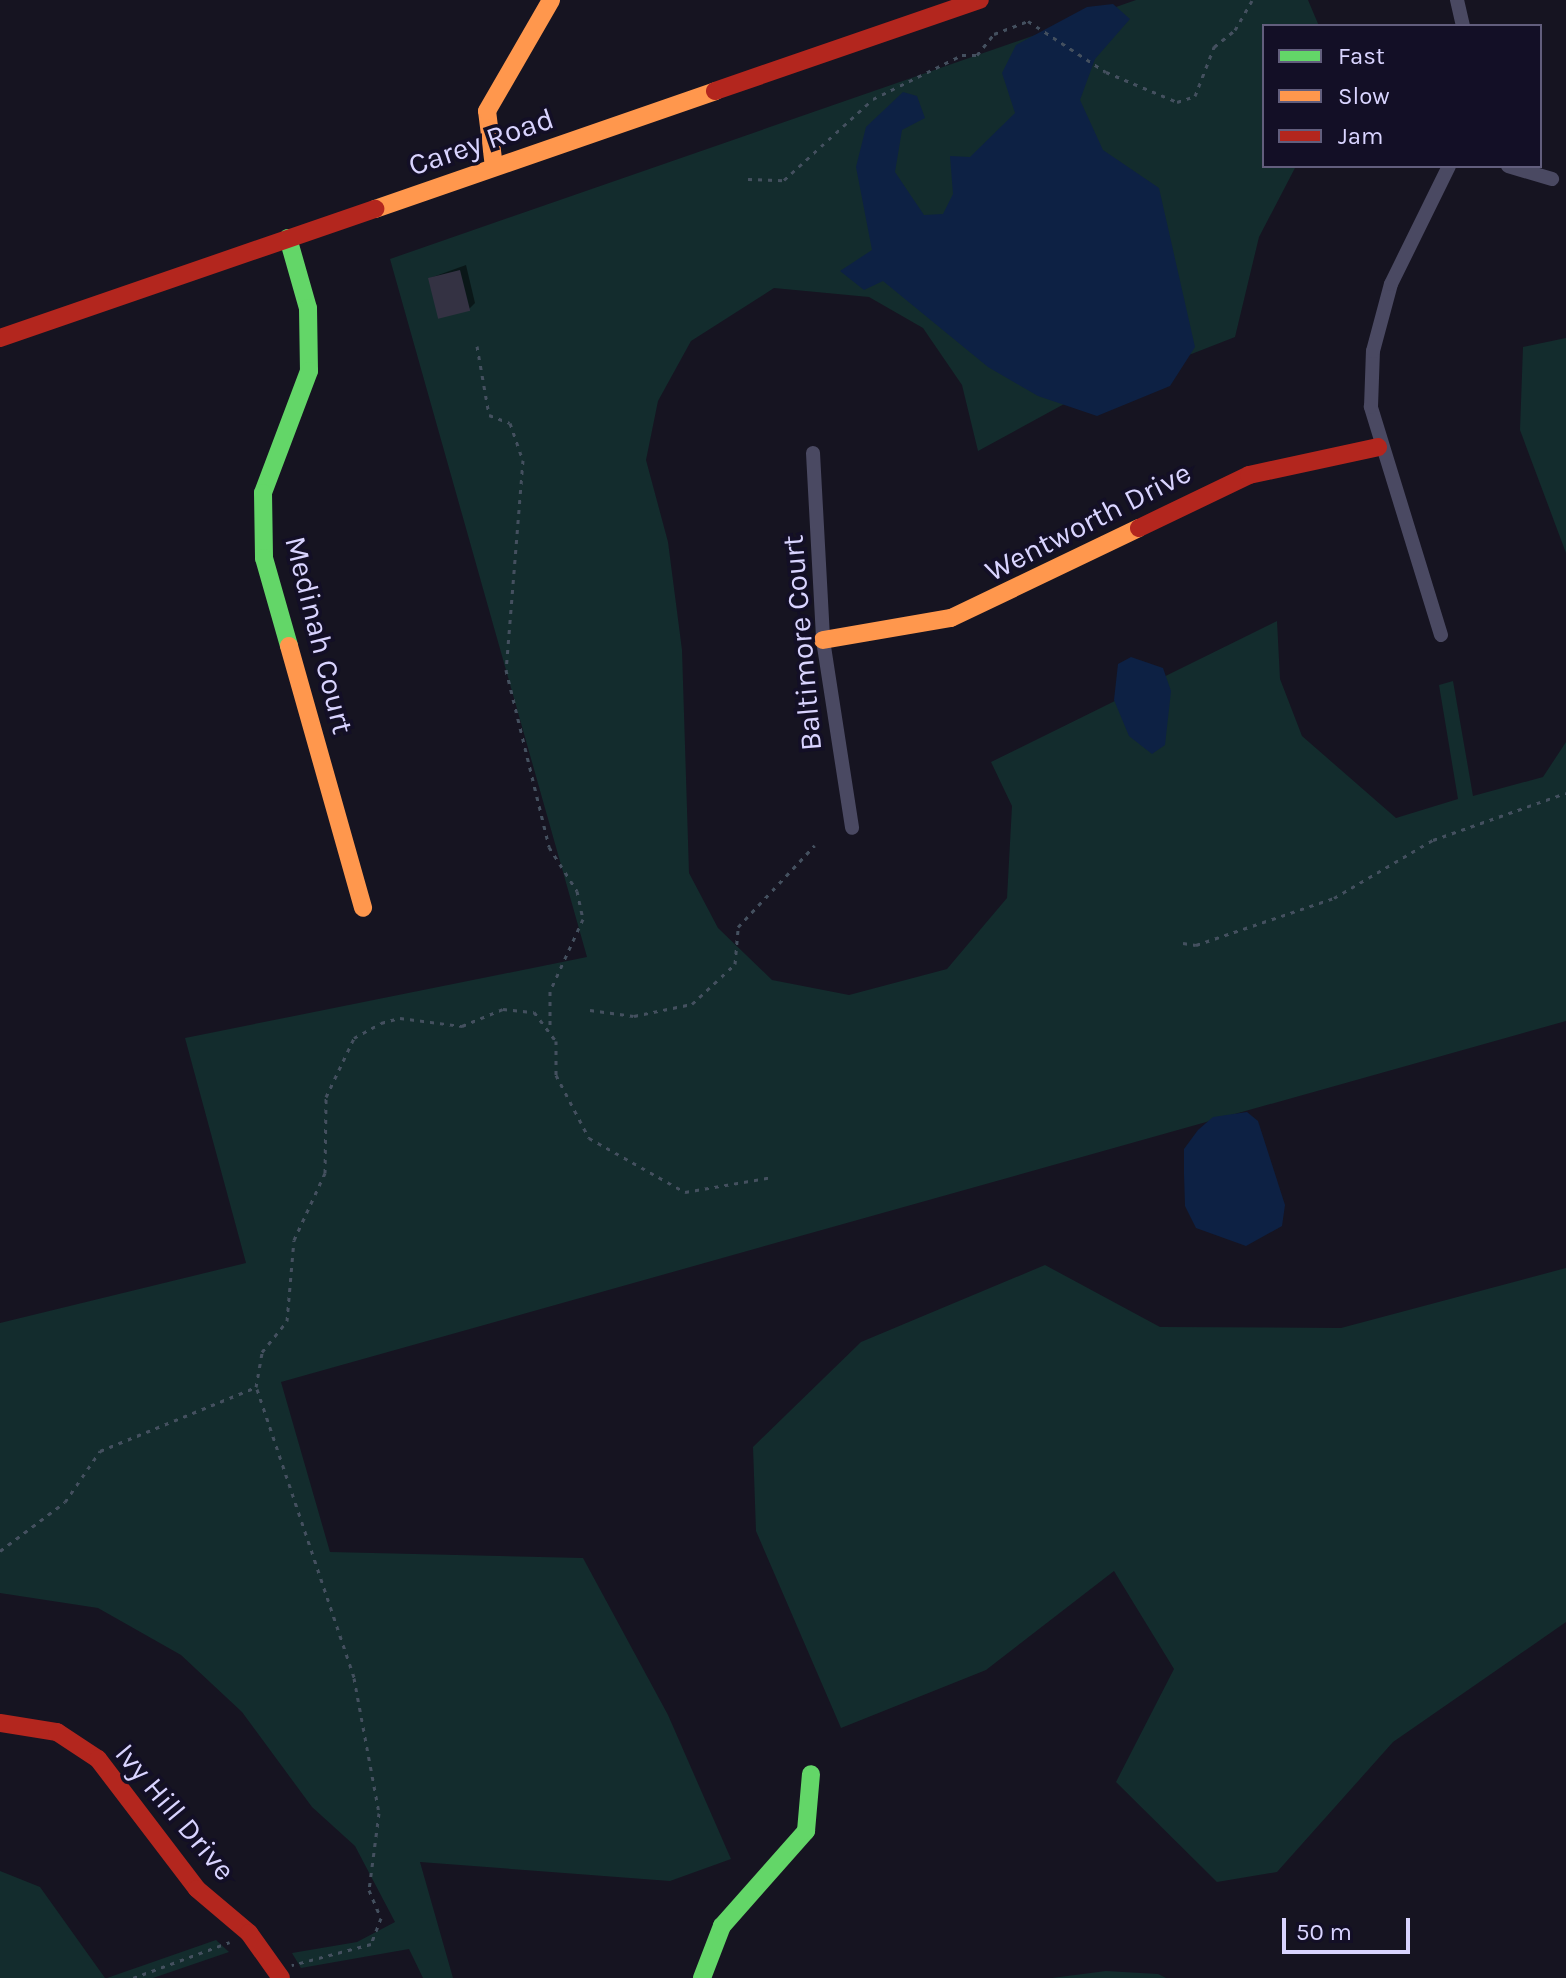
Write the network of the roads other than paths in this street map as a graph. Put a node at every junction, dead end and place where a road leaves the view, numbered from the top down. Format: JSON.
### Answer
{"nodes":[{"id":1,"x":551,"y":0,"type":"edge"},
{"id":2,"x":980,"y":0,"type":"edge"},
{"id":3,"x":1457,"y":0,"type":"edge"},
{"id":4,"x":1463,"y":24,"type":"edge"},
{"id":5,"x":494,"y":167,"type":"junction"},
{"id":6,"x":1448,"y":168,"type":"edge"},
{"id":7,"x":1515,"y":168,"type":"edge"},
{"id":8,"x":1552,"y":179,"type":"dead end"},
{"id":9,"x":288,"y":238,"type":"junction"},
{"id":10,"x":0,"y":338,"type":"edge"},
{"id":11,"x":1378,"y":447,"type":"junction"},
{"id":12,"x":813,"y":453,"type":"dead end"},
{"id":13,"x":1441,"y":635,"type":"dead end"},
{"id":14,"x":823,"y":640,"type":"junction"},
{"id":15,"x":852,"y":828,"type":"dead end"},
{"id":16,"x":363,"y":908,"type":"dead end"},
{"id":17,"x":0,"y":1723,"type":"edge"},
{"id":18,"x":811,"y":1774,"type":"dead end"},
{"id":19,"x":279,"y":1974,"type":"edge"},
{"id":20,"x":702,"y":1978,"type":"edge"}],
"edges":[{"from":1,"to":5,"type":"street"},
{"from":2,"to":5,"type":"street","name":"Carey Road"},
{"from":3,"to":4,"type":"street"},
{"from":5,"to":9,"type":"street","name":"Carey Road"},
{"from":6,"to":11,"type":"street"},
{"from":7,"to":8,"type":"street"},
{"from":9,"to":10,"type":"street","name":"Carey Road"},
{"from":9,"to":16,"type":"street","name":"Medinah Court"},
{"from":11,"to":13,"type":"street"},
{"from":11,"to":14,"type":"street","name":"Wentworth Drive"},
{"from":12,"to":14,"type":"street","name":"Baltimore Court"},
{"from":14,"to":15,"type":"street","name":"Baltimore Court"},
{"from":17,"to":19,"type":"street","name":"Ivy Hill Drive"},
{"from":18,"to":20,"type":"street"}]}
